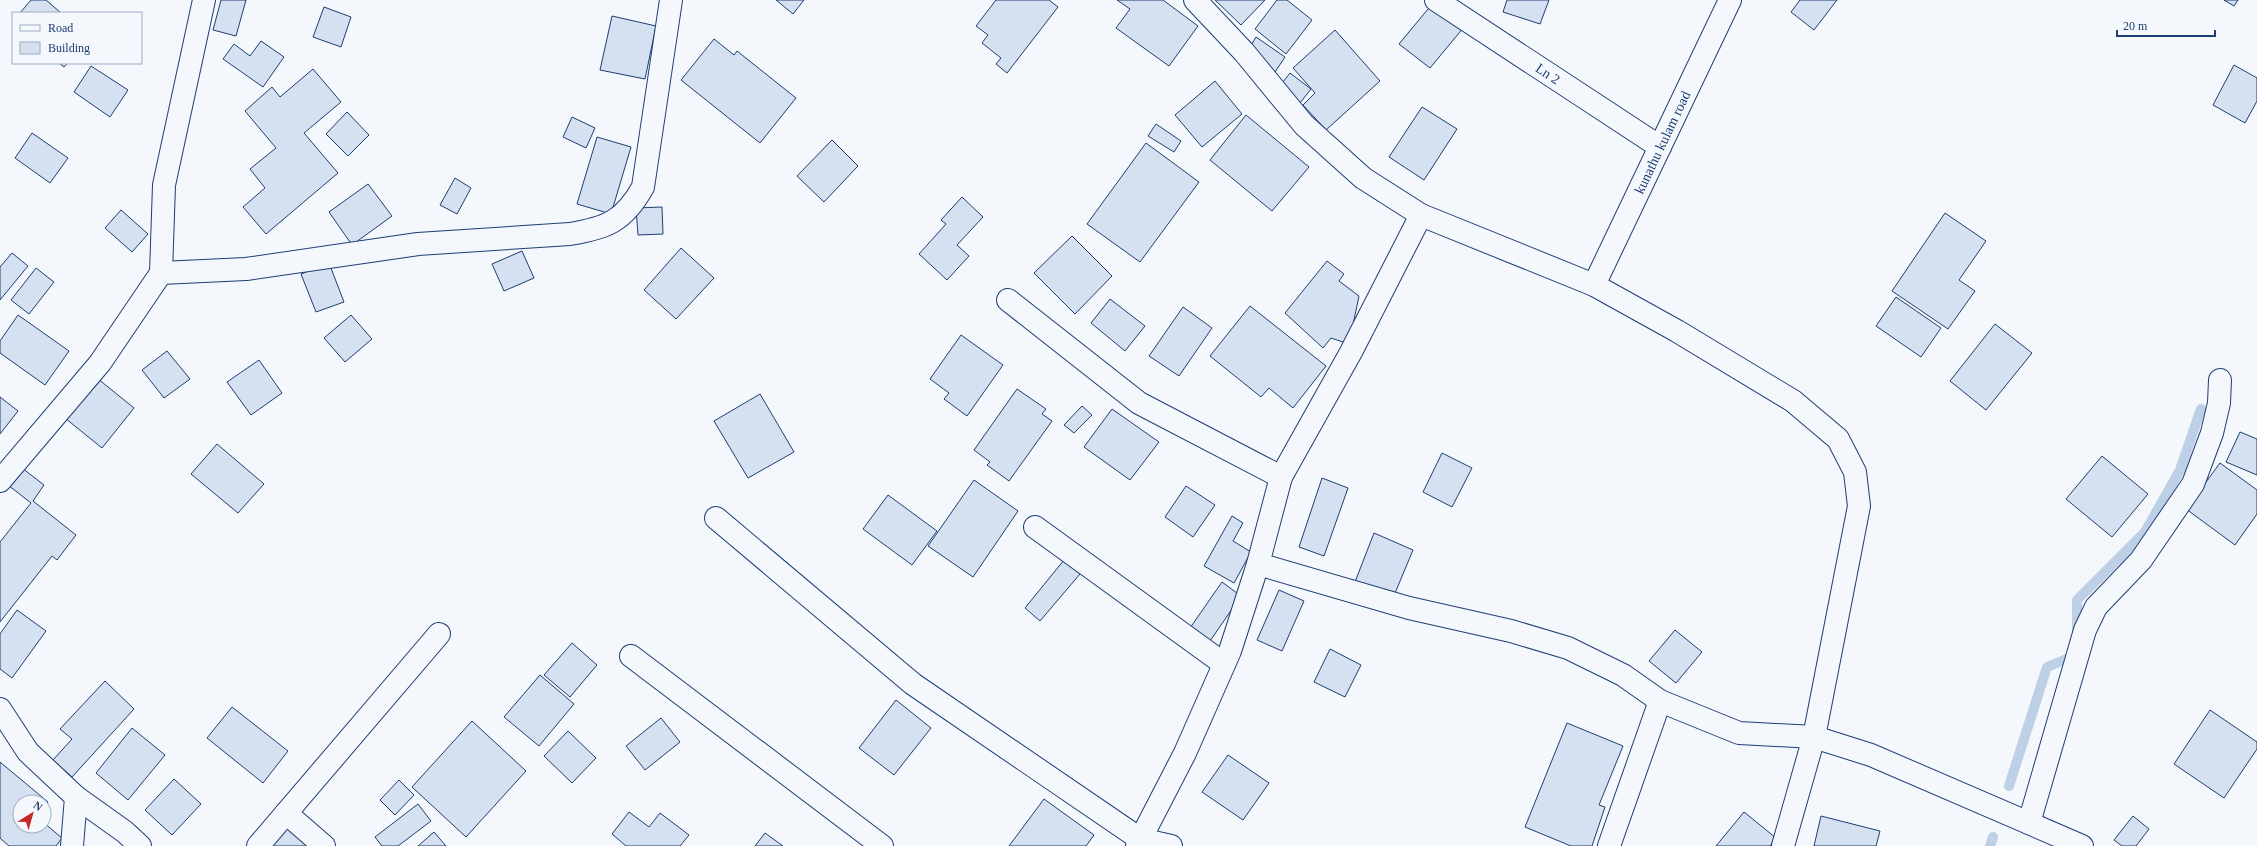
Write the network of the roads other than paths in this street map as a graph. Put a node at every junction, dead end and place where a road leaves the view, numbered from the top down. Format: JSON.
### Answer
{"nodes":[{"id":1,"x":204,"y":0,"type":"edge"},
{"id":2,"x":671,"y":0,"type":"edge"},
{"id":3,"x":1195,"y":0,"type":"edge"},
{"id":4,"x":1436,"y":0,"type":"edge"},
{"id":5,"x":1730,"y":0,"type":"edge"},
{"id":6,"x":1660,"y":146,"type":"junction"},
{"id":7,"x":1421,"y":215,"type":"junction"},
{"id":8,"x":161,"y":273,"type":"junction"},
{"id":9,"x":1594,"y":285,"type":"junction"},
{"id":10,"x":1008,"y":300,"type":"dead end"},
{"id":11,"x":2220,"y":380,"type":"dead end"},
{"id":12,"x":1281,"y":477,"type":"junction"},
{"id":13,"x":0,"y":481,"type":"edge"},
{"id":14,"x":716,"y":518,"type":"dead end"},
{"id":15,"x":1035,"y":527,"type":"dead end"},
{"id":16,"x":1258,"y":564,"type":"junction"},
{"id":17,"x":439,"y":634,"type":"dead end"},
{"id":18,"x":631,"y":656,"type":"dead end"},
{"id":19,"x":1224,"y":664,"type":"junction"},
{"id":20,"x":1660,"y":701,"type":"junction"},
{"id":21,"x":0,"y":709,"type":"edge"},
{"id":22,"x":1814,"y":738,"type":"junction"},
{"id":23,"x":76,"y":796,"type":"junction"},
{"id":24,"x":286,"y":813,"type":"junction"},
{"id":25,"x":2029,"y":823,"type":"junction"},
{"id":26,"x":1138,"y":842,"type":"edge"},
{"id":27,"x":72,"y":846,"type":"edge"},
{"id":28,"x":140,"y":846,"type":"edge"},
{"id":29,"x":258,"y":846,"type":"edge"},
{"id":30,"x":324,"y":846,"type":"edge"},
{"id":31,"x":882,"y":846,"type":"edge"},
{"id":32,"x":1171,"y":846,"type":"edge"},
{"id":33,"x":1609,"y":846,"type":"edge"},
{"id":34,"x":1783,"y":846,"type":"edge"},
{"id":35,"x":2082,"y":846,"type":"edge"}],
"edges":[{"from":1,"to":8,"type":"street"},
{"from":2,"to":8,"type":"street"},
{"from":3,"to":7,"type":"street"},
{"from":4,"to":6,"type":"street","name":"Ln 2"},
{"from":5,"to":6,"type":"street","name":"kunathu kulam road"},
{"from":6,"to":9,"type":"street","name":"kunathu kulam road"},
{"from":7,"to":9,"type":"street"},
{"from":7,"to":12,"type":"street"},
{"from":8,"to":13,"type":"street"},
{"from":9,"to":22,"type":"street"},
{"from":10,"to":12,"type":"street"},
{"from":11,"to":25,"type":"street"},
{"from":12,"to":16,"type":"street"},
{"from":14,"to":26,"type":"street"},
{"from":15,"to":19,"type":"street"},
{"from":16,"to":19,"type":"street"},
{"from":16,"to":20,"type":"street"},
{"from":17,"to":24,"type":"street"},
{"from":18,"to":31,"type":"street"},
{"from":19,"to":26,"type":"street"},
{"from":20,"to":22,"type":"street"},
{"from":20,"to":33,"type":"street"},
{"from":21,"to":23,"type":"street"},
{"from":22,"to":25,"type":"street"},
{"from":22,"to":34,"type":"street"},
{"from":23,"to":27,"type":"street"},
{"from":23,"to":28,"type":"street"},
{"from":24,"to":29,"type":"street"},
{"from":24,"to":30,"type":"street"},
{"from":25,"to":35,"type":"street"},
{"from":26,"to":32,"type":"street"}]}
